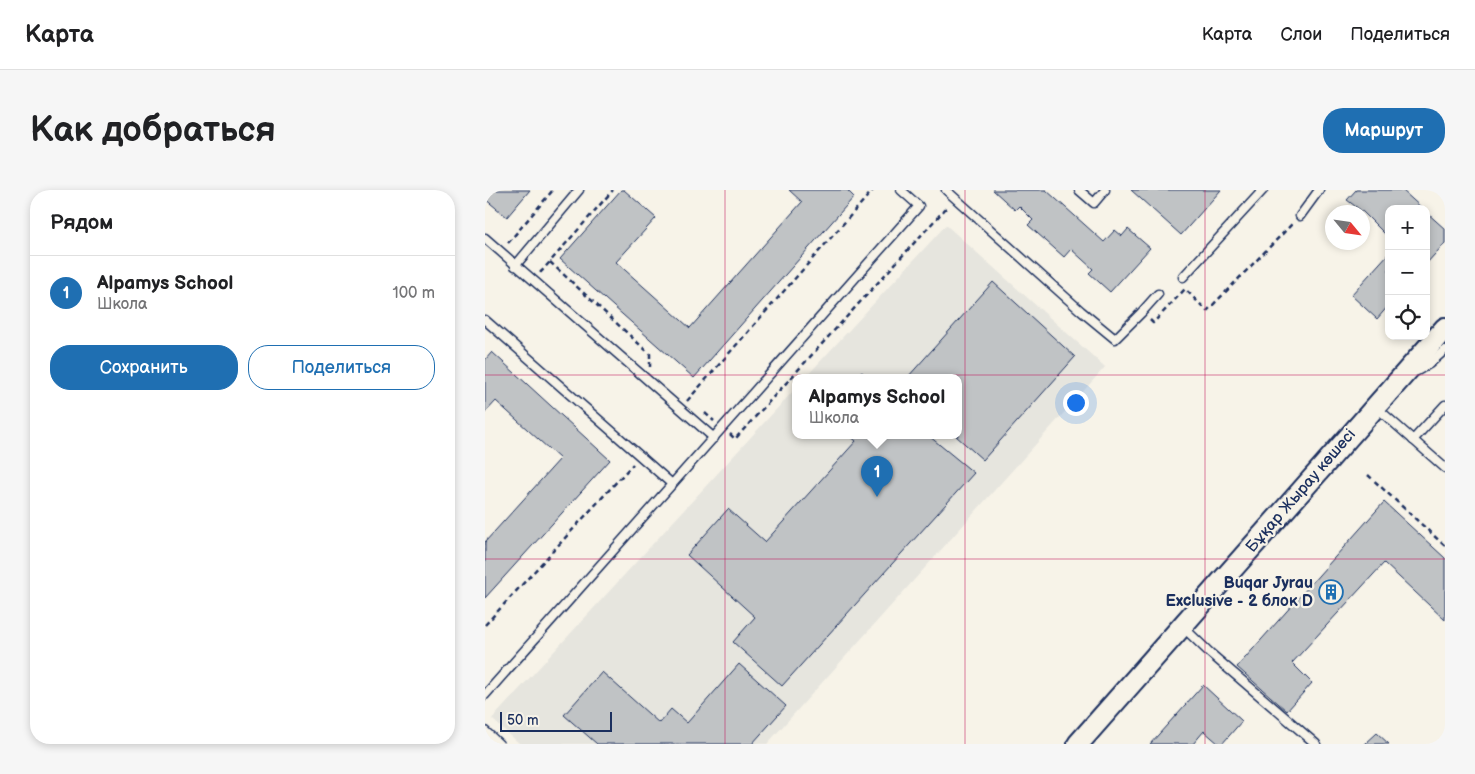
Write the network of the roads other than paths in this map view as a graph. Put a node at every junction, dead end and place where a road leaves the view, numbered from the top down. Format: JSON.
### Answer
{"nodes":[{"id":1,"x":579,"y":190,"type":"edge"},
{"id":2,"x":901,"y":190,"type":"edge"},
{"id":3,"x":946,"y":190,"type":"edge"},
{"id":4,"x":1079,"y":190,"type":"edge"},
{"id":5,"x":1105,"y":190,"type":"edge"},
{"id":6,"x":1263,"y":190,"type":"edge"},
{"id":7,"x":1319,"y":190,"type":"edge"},
{"id":8,"x":1300,"y":216,"type":"road end"},
{"id":9,"x":485,"y":238,"type":"edge"},
{"id":10,"x":515,"y":266,"type":"junction"},
{"id":11,"x":1183,"y":277,"type":"dead end"},
{"id":12,"x":1157,"y":294,"type":"dead end"},
{"id":13,"x":485,"y":320,"type":"edge"},
{"id":14,"x":1445,"y":328,"type":"edge"},
{"id":15,"x":1445,"y":350,"type":"edge"},
{"id":16,"x":1394,"y":386,"type":"junction"},
{"id":17,"x":1445,"y":405,"type":"edge"},
{"id":18,"x":1376,"y":407,"type":"junction"},
{"id":19,"x":714,"y":438,"type":"junction"},
{"id":20,"x":1413,"y":440,"type":"junction"},
{"id":21,"x":1445,"y":468,"type":"edge"},
{"id":22,"x":672,"y":484,"type":"junction"},
{"id":23,"x":1182,"y":626,"type":"junction"},
{"id":24,"x":485,"y":695,"type":"edge"},
{"id":25,"x":485,"y":731,"type":"edge"},
{"id":26,"x":499,"y":744,"type":"edge"},
{"id":27,"x":1078,"y":744,"type":"edge"},
{"id":28,"x":1316,"y":744,"type":"edge"}],
"edges":[{"from":1,"to":10,"type":"lane"},
{"from":2,"to":19,"type":"lane"},
{"from":3,"to":12,"type":"lane"},
{"from":4,"to":5,"type":"lane"},
{"from":6,"to":11,"type":"lane"},
{"from":7,"to":8,"type":"lane"},
{"from":9,"to":10,"type":"lane"},
{"from":10,"to":19,"type":"lane"},
{"from":13,"to":22,"type":"lane"},
{"from":14,"to":16,"type":"street","name":"Бұқар Жырау көшесі"},
{"from":15,"to":16,"type":"lane"},
{"from":16,"to":18,"type":"street","name":"Бұқар Жырау көшесі"},
{"from":17,"to":20,"type":"lane"},
{"from":18,"to":20,"type":"lane"},
{"from":18,"to":23,"type":"street","name":"Бұқар Жырау көшесі"},
{"from":19,"to":22,"type":"lane"},
{"from":20,"to":21,"type":"lane"},
{"from":22,"to":24,"type":"lane"},
{"from":23,"to":27,"type":"street","name":"Бұқар Жырау көшесі"},
{"from":23,"to":28,"type":"lane"},
{"from":25,"to":26,"type":"lane"}]}
